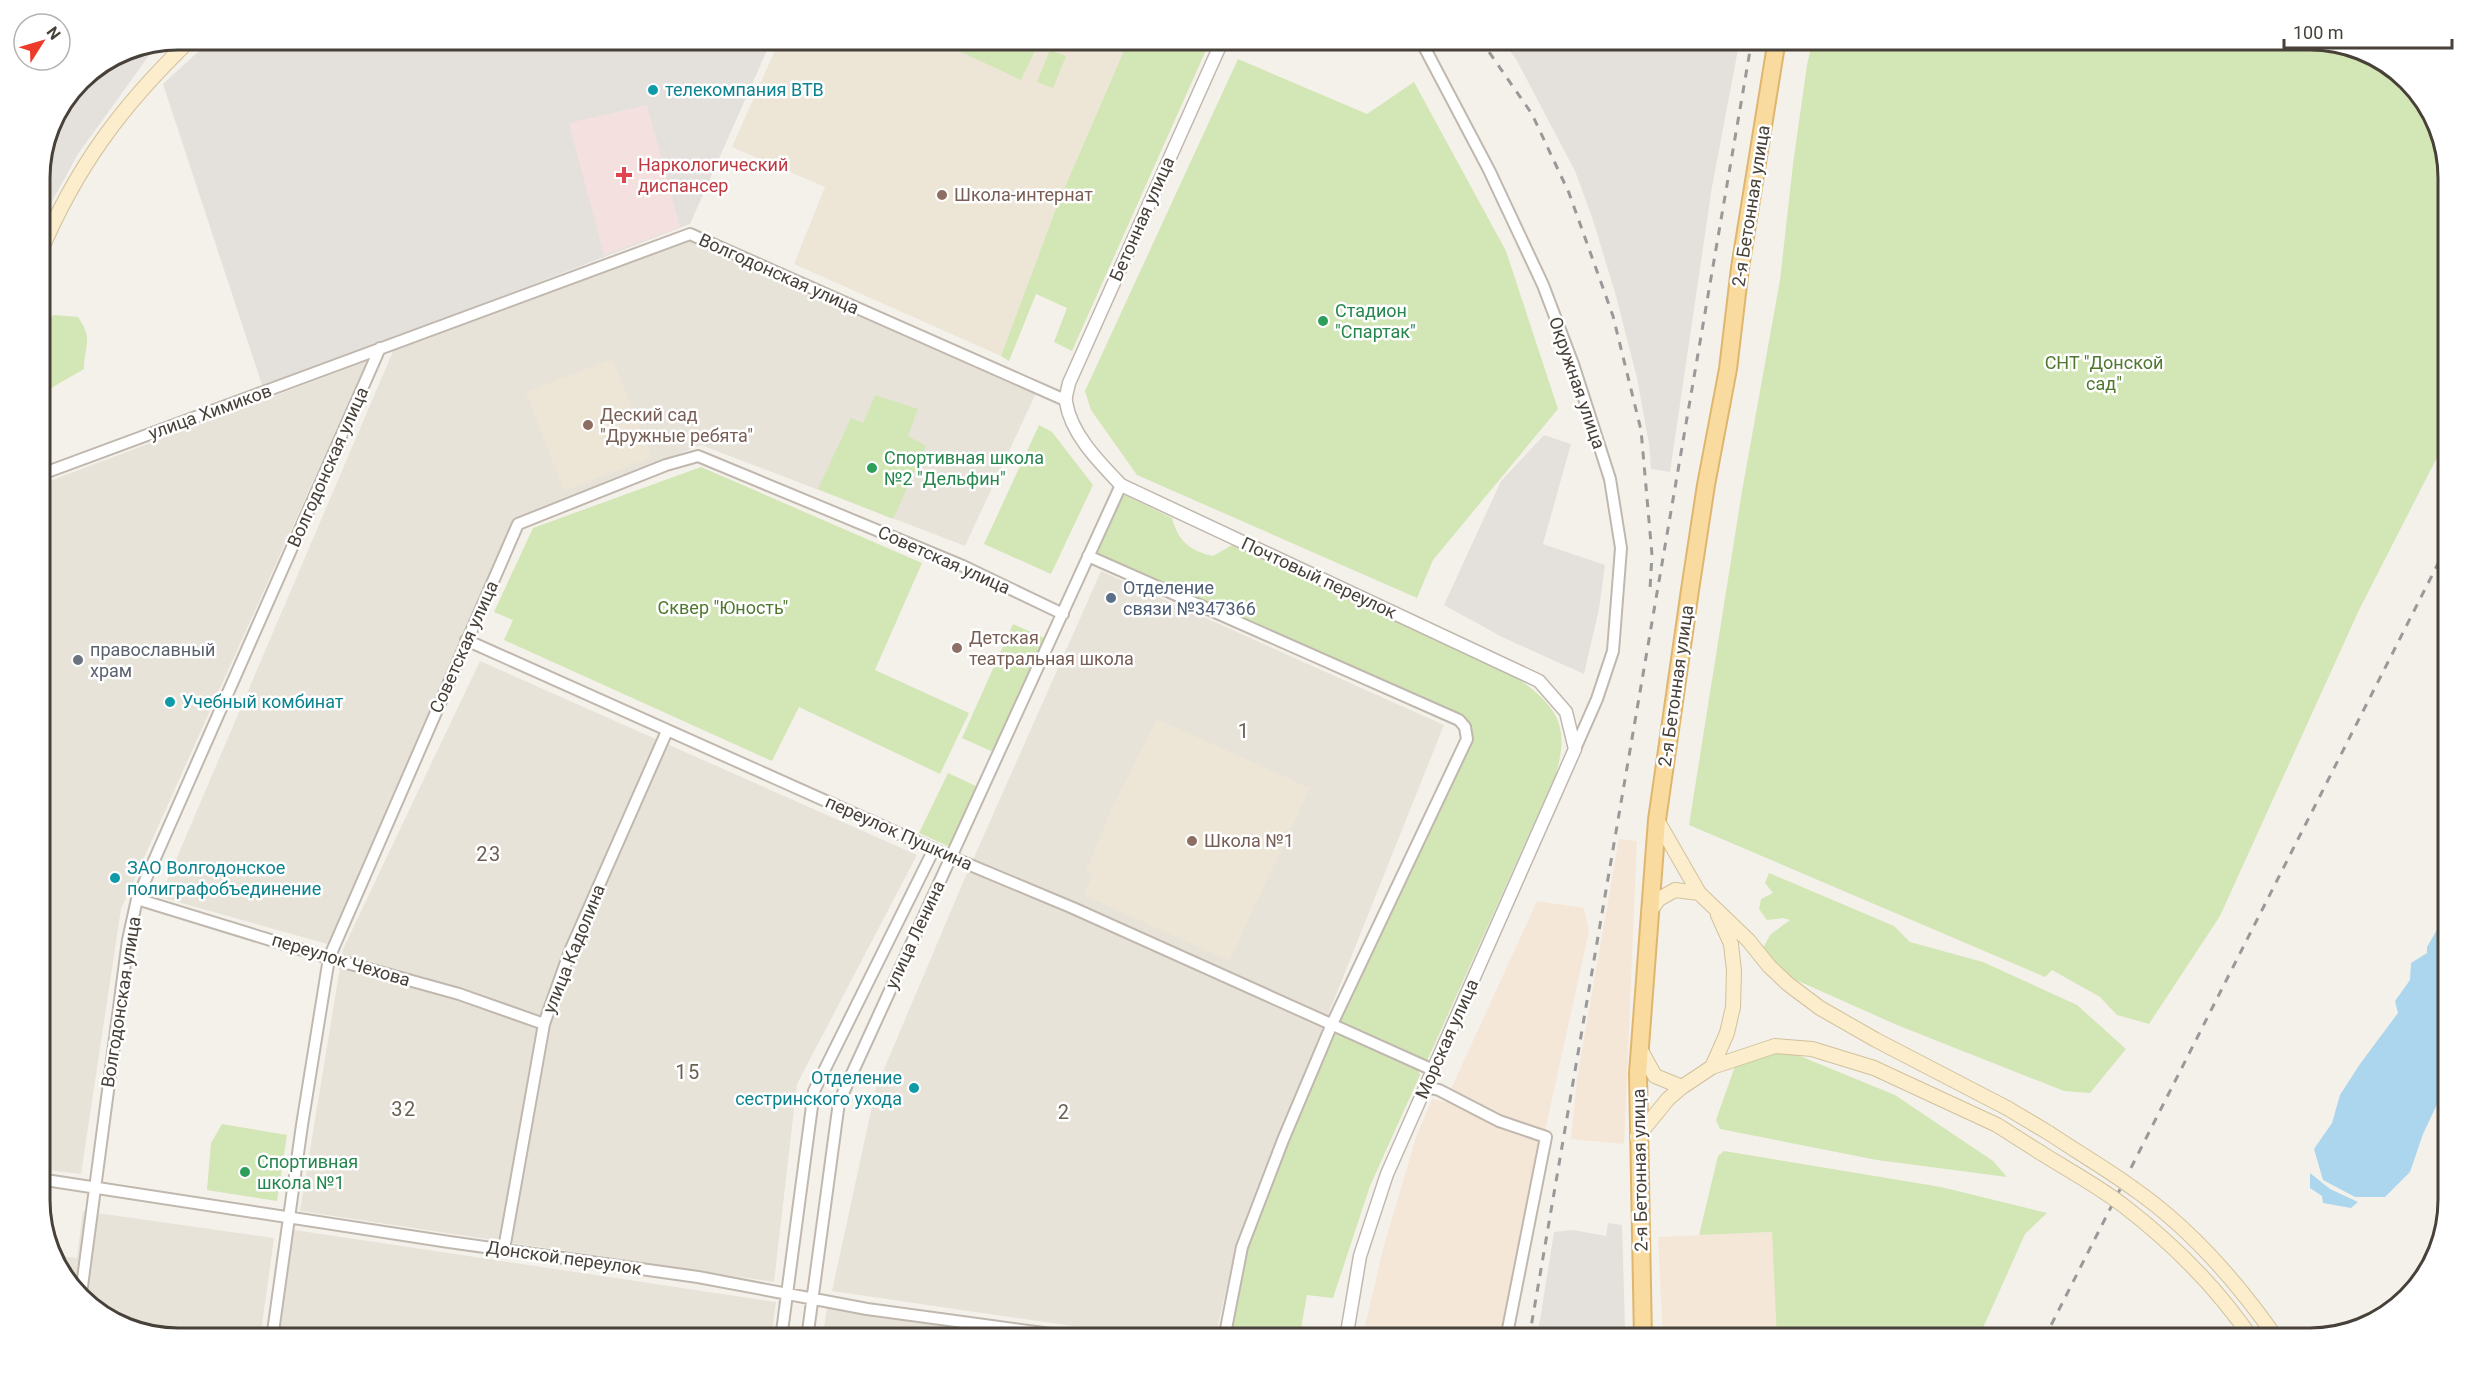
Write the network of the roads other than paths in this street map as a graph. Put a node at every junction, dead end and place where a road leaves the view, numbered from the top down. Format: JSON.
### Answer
{"nodes":[{"id":1,"x":179,"y":50,"type":"edge"},
{"id":2,"x":1218,"y":50,"type":"edge"},
{"id":3,"x":1426,"y":50,"type":"edge"},
{"id":4,"x":1775,"y":50,"type":"edge"},
{"id":5,"x":50,"y":229,"type":"edge"},
{"id":6,"x":380,"y":348,"type":"junction"},
{"id":7,"x":1065,"y":400,"type":"junction"},
{"id":8,"x":50,"y":471,"type":"edge"},
{"id":9,"x":1121,"y":484,"type":"junction"},
{"id":10,"x":1088,"y":556,"type":"junction"},
{"id":11,"x":1063,"y":614,"type":"junction"},
{"id":12,"x":466,"y":640,"type":"junction"},
{"id":13,"x":667,"y":731,"type":"junction"},
{"id":14,"x":1575,"y":749,"type":"junction"},
{"id":15,"x":1657,"y":819,"type":"junction"},
{"id":16,"x":934,"y":849,"type":"junction"},
{"id":17,"x":951,"y":857,"type":"junction"},
{"id":18,"x":1699,"y":893,"type":"junction"},
{"id":19,"x":137,"y":899,"type":"junction"},
{"id":20,"x":1714,"y":907,"type":"junction"},
{"id":21,"x":1648,"y":912,"type":"junction"},
{"id":22,"x":329,"y":958,"type":"junction"},
{"id":23,"x":1332,"y":1023,"type":"junction"},
{"id":24,"x":544,"y":1024,"type":"junction"},
{"id":25,"x":1640,"y":1048,"type":"junction"},
{"id":26,"x":1712,"y":1067,"type":"junction"},
{"id":27,"x":1433,"y":1070,"type":"junction"},
{"id":28,"x":1426,"y":1087,"type":"junction"},
{"id":29,"x":1682,"y":1087,"type":"junction"},
{"id":30,"x":1637,"y":1137,"type":"junction"},
{"id":31,"x":50,"y":1181,"type":"edge"},
{"id":32,"x":94,"y":1187,"type":"junction"},
{"id":33,"x":290,"y":1218,"type":"junction"},
{"id":34,"x":504,"y":1249,"type":"junction"},
{"id":35,"x":82,"y":1285,"type":"edge"},
{"id":36,"x":787,"y":1293,"type":"junction"},
{"id":37,"x":812,"y":1298,"type":"junction"},
{"id":38,"x":274,"y":1328,"type":"edge"},
{"id":39,"x":782,"y":1328,"type":"edge"},
{"id":40,"x":808,"y":1328,"type":"edge"},
{"id":41,"x":1007,"y":1328,"type":"edge"},
{"id":42,"x":1226,"y":1328,"type":"edge"},
{"id":43,"x":1348,"y":1328,"type":"edge"},
{"id":44,"x":1508,"y":1328,"type":"edge"},
{"id":45,"x":1643,"y":1328,"type":"edge"},
{"id":46,"x":2243,"y":1328,"type":"edge"},
{"id":47,"x":2269,"y":1328,"type":"edge"}],
"edges":[{"from":1,"to":5,"type":"main road"},
{"from":2,"to":7,"type":"street","name":"Бетонная улица"},
{"from":3,"to":14,"type":"street","name":"Окружная улица"},
{"from":4,"to":15,"type":"main road","name":"2-я Бетонная улица"},
{"from":6,"to":7,"type":"street","name":"Волгодонская улица"},
{"from":6,"to":8,"type":"street","name":"улица Химиков"},
{"from":6,"to":19,"type":"street","name":"Волгодонская улица"},
{"from":7,"to":9,"type":"street","name":"Почтовый переулок"},
{"from":9,"to":10,"type":"street","name":"улица Ленина"},
{"from":9,"to":14,"type":"street","name":"Почтовый переулок"},
{"from":10,"to":11,"type":"street","name":"улица Ленина"},
{"from":10,"to":23,"type":"street"},
{"from":11,"to":12,"type":"street","name":"Советская улица"},
{"from":11,"to":17,"type":"street","name":"улица Ленина"},
{"from":12,"to":13,"type":"street","name":"переулок Пушкина"},
{"from":12,"to":22,"type":"street","name":"Советская улица"},
{"from":13,"to":16,"type":"street","name":"переулок Пушкина"},
{"from":13,"to":24,"type":"street","name":"улица Кадолина"},
{"from":14,"to":27,"type":"street","name":"Морская улица"},
{"from":15,"to":18,"type":"main road"},
{"from":15,"to":21,"type":"main road","name":"2-я Бетонная улица"},
{"from":16,"to":17,"type":"street","name":"переулок Пушкина"},
{"from":16,"to":36,"type":"street","name":"улица Ленина"},
{"from":17,"to":23,"type":"street","name":"переулок Пушкина"},
{"from":17,"to":37,"type":"street","name":"улица Ленина"},
{"from":18,"to":20,"type":"main road"},
{"from":18,"to":21,"type":"main road"},
{"from":19,"to":22,"type":"street","name":"переулок Чехова"},
{"from":19,"to":32,"type":"street","name":"Волгодонская улица"},
{"from":20,"to":26,"type":"main road"},
{"from":20,"to":47,"type":"main road","bridge":true},
{"from":21,"to":25,"type":"main road","name":"2-я Бетонная улица"},
{"from":22,"to":24,"type":"street","name":"переулок Чехова"},
{"from":22,"to":33,"type":"street","name":"Советская улица"},
{"from":23,"to":27,"type":"street","name":"переулок Пушкина"},
{"from":23,"to":42,"type":"street"},
{"from":24,"to":34,"type":"street","name":"улица Кадолина"},
{"from":25,"to":29,"type":"main road"},
{"from":25,"to":30,"type":"main road","name":"2-я Бетонная улица"},
{"from":26,"to":29,"type":"main road"},
{"from":26,"to":46,"type":"main road","bridge":true},
{"from":27,"to":28,"type":"street","name":"Морская улица"},
{"from":28,"to":43,"type":"street","name":"Морская улица"},
{"from":28,"to":44,"type":"street"},
{"from":29,"to":30,"type":"main road"},
{"from":30,"to":45,"type":"main road","name":"2-я Бетонная улица"},
{"from":31,"to":32,"type":"street","name":"Донской переулок"},
{"from":32,"to":33,"type":"street","name":"Донской переулок"},
{"from":32,"to":35,"type":"street","name":"Волгодонская улица"},
{"from":33,"to":34,"type":"street","name":"Донской переулок"},
{"from":33,"to":38,"type":"street","name":"Советская улица"},
{"from":34,"to":36,"type":"street","name":"Донской переулок"},
{"from":36,"to":37,"type":"street","name":"Донской переулок"},
{"from":36,"to":39,"type":"street","name":"улица Ленина"},
{"from":37,"to":40,"type":"street","name":"улица Ленина"},
{"from":37,"to":41,"type":"street","name":"Донской переулок"}]}
